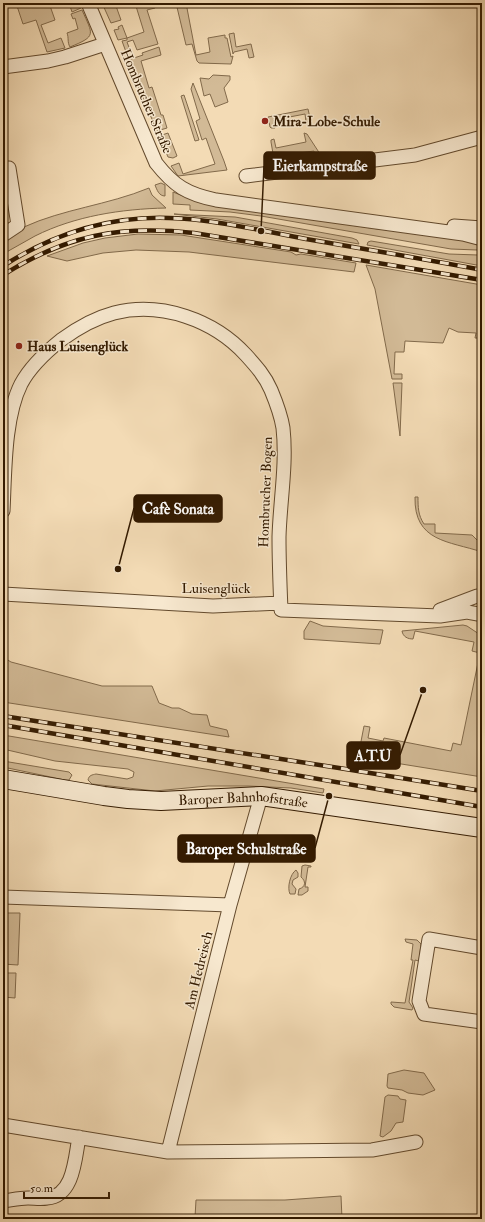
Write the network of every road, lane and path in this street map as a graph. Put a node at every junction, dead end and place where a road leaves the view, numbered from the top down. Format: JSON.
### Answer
{"nodes":[{"id":1,"x":88,"y":3,"type":"edge"},
{"id":2,"x":106,"y":44,"type":"junction"},
{"id":3,"x":3,"y":67,"type":"edge"},
{"id":4,"x":482,"y":137,"type":"edge"},
{"id":5,"x":9,"y":168,"type":"dead end"},
{"id":6,"x":246,"y":176,"type":"dead end"},
{"id":7,"x":482,"y":228,"type":"edge"},
{"id":8,"x":422,"y":229,"type":"junction"},
{"id":9,"x":3,"y":235,"type":"edge"},
{"id":10,"x":482,"y":239,"type":"edge"},
{"id":11,"x":3,"y":511,"type":"edge"},
{"id":12,"x":479,"y":592,"type":"edge"},
{"id":13,"x":3,"y":594,"type":"edge"},
{"id":14,"x":280,"y":603,"type":"junction"},
{"id":15,"x":423,"y":615,"type":"junction"},
{"id":16,"x":480,"y":617,"type":"edge"},
{"id":17,"x":3,"y":779,"type":"edge"},
{"id":18,"x":261,"y":796,"type":"junction"},
{"id":19,"x":482,"y":828,"type":"edge"},
{"id":20,"x":3,"y":897,"type":"edge"},
{"id":21,"x":230,"y":905,"type":"junction"},
{"id":22,"x":482,"y":948,"type":"edge"},
{"id":23,"x":482,"y":1022,"type":"edge"},
{"id":24,"x":3,"y":1125,"type":"edge"},
{"id":25,"x":79,"y":1137,"type":"junction"},
{"id":26,"x":416,"y":1142,"type":"dead end"},
{"id":27,"x":168,"y":1152,"type":"junction"},
{"id":28,"x":3,"y":1200,"type":"edge"}],
"edges":[{"from":1,"to":2,"type":"street"},
{"from":2,"to":3,"type":"street","name":"Hombrucher Straße"},
{"from":2,"to":8,"type":"street","name":"Hombrucher Straße"},
{"from":4,"to":6,"type":"street"},
{"from":5,"to":9,"type":"street"},
{"from":7,"to":8,"type":"street","name":"Hombrucher Straße"},
{"from":8,"to":10,"type":"street","name":"Hombrucher Straße"},
{"from":11,"to":14,"type":"street","name":"Hombrucher Bogen"},
{"from":12,"to":15,"type":"street"},
{"from":12,"to":16,"type":"street"},
{"from":13,"to":14,"type":"street","name":"Luisenglück"},
{"from":14,"to":15,"type":"street"},
{"from":15,"to":16,"type":"street"},
{"from":17,"to":18,"type":"street","name":"Baroper Bahnhofstraße"},
{"from":18,"to":19,"type":"street","name":"Baroper Bahnhofstraße"},
{"from":18,"to":21,"type":"street","name":"Am Hedreisch"},
{"from":20,"to":21,"type":"street"},
{"from":21,"to":27,"type":"street","name":"Am Hedreisch"},
{"from":22,"to":23,"type":"street"},
{"from":24,"to":25,"type":"street"},
{"from":25,"to":27,"type":"street"},
{"from":25,"to":28,"type":"street"},
{"from":26,"to":27,"type":"street"}]}
